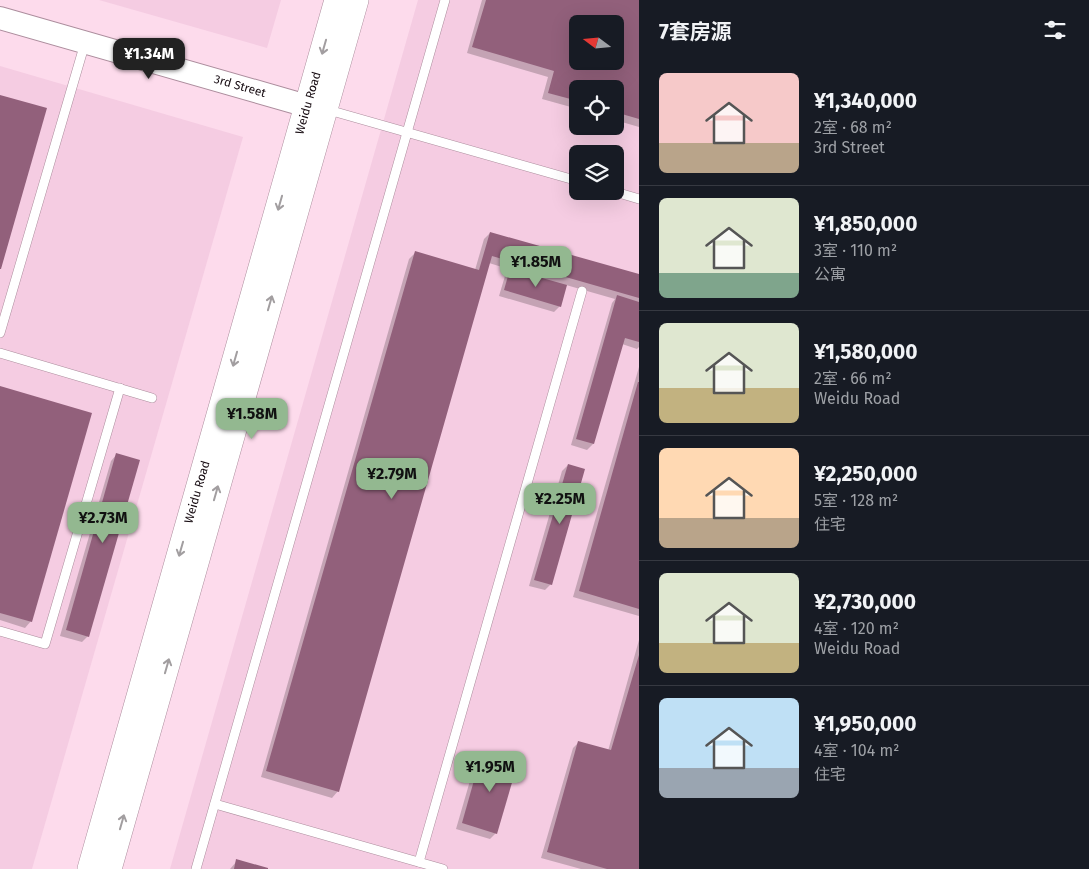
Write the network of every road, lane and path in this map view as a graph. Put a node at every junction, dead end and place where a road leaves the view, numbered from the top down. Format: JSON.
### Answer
{"nodes":[{"id":1,"x":337,"y":0,"type":"edge"},
{"id":2,"x":356,"y":0,"type":"edge"},
{"id":3,"x":445,"y":0,"type":"edge"},
{"id":4,"x":0,"y":18,"type":"edge"},
{"id":5,"x":85,"y":42,"type":"junction"},
{"id":6,"x":316,"y":107,"type":"junction"},
{"id":7,"x":407,"y":133,"type":"junction"},
{"id":8,"x":569,"y":178,"type":"edge"},
{"id":9,"x":624,"y":195,"type":"edge"},
{"id":10,"x":639,"y":199,"type":"edge"},
{"id":11,"x":582,"y":292,"type":"dead end"},
{"id":12,"x":0,"y":333,"type":"edge"},
{"id":13,"x":0,"y":353,"type":"edge"},
{"id":14,"x":120,"y":388,"type":"junction"},
{"id":15,"x":152,"y":398,"type":"dead end"},
{"id":16,"x":0,"y":631,"type":"edge"},
{"id":17,"x":215,"y":804,"type":"junction"},
{"id":18,"x":419,"y":862,"type":"junction"},
{"id":19,"x":90,"y":869,"type":"edge"},
{"id":20,"x":109,"y":869,"type":"edge"},
{"id":21,"x":196,"y":869,"type":"edge"},
{"id":22,"x":443,"y":869,"type":"edge"}],
"edges":[{"from":1,"to":6,"type":"main road","name":"Weidu Road","one_way":true},
{"from":2,"to":6,"type":"main road","name":"Weidu Road"},
{"from":3,"to":7,"type":"lane"},
{"from":4,"to":5,"type":"street","name":"3rd Street"},
{"from":5,"to":6,"type":"street","name":"3rd Street"},
{"from":5,"to":12,"type":"lane"},
{"from":6,"to":7,"type":"lane"},
{"from":6,"to":19,"type":"main road","name":"Weidu Road","one_way":true},
{"from":20,"to":6,"type":"main road","name":"Weidu Road","one_way":true},
{"from":7,"to":8,"type":"lane"},
{"from":7,"to":17,"type":"lane"},
{"from":9,"to":10,"type":"lane"},
{"from":11,"to":18,"type":"lane"},
{"from":13,"to":14,"type":"lane"},
{"from":14,"to":15,"type":"lane"},
{"from":14,"to":16,"type":"lane"},
{"from":17,"to":18,"type":"lane"},
{"from":17,"to":21,"type":"lane"},
{"from":18,"to":22,"type":"lane"}]}
